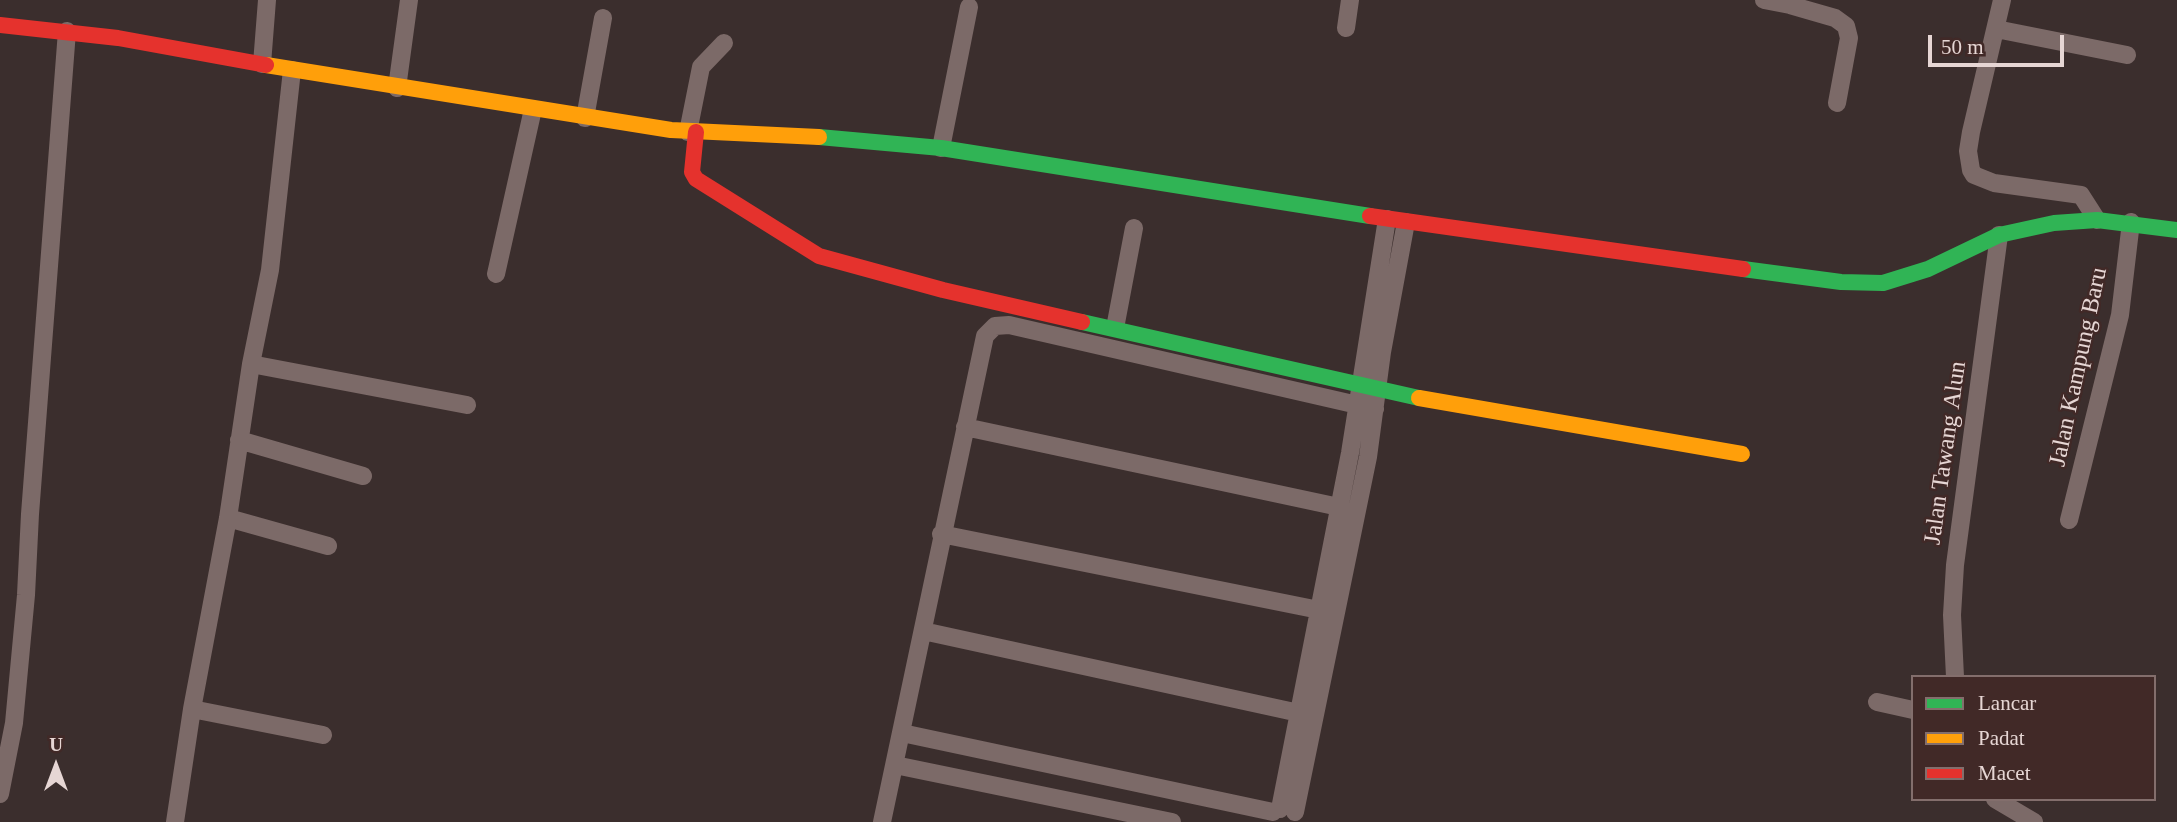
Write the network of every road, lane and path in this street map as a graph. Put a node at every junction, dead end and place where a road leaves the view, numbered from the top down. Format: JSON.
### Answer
{"nodes":[{"id":1,"x":267,"y":0,"type":"edge"},
{"id":2,"x":409,"y":0,"type":"edge"},
{"id":3,"x":1350,"y":0,"type":"edge"},
{"id":4,"x":1764,"y":0,"type":"edge"},
{"id":5,"x":2003,"y":0,"type":"edge"},
{"id":6,"x":1791,"y":3,"type":"edge"},
{"id":7,"x":969,"y":7,"type":"dead end"},
{"id":8,"x":603,"y":18,"type":"dead end"},
{"id":9,"x":0,"y":25,"type":"edge"},
{"id":10,"x":1346,"y":28,"type":"dead end"},
{"id":11,"x":1996,"y":30,"type":"junction"},
{"id":12,"x":66,"y":31,"type":"junction"},
{"id":13,"x":724,"y":43,"type":"dead end"},
{"id":14,"x":2127,"y":55,"type":"dead end"},
{"id":15,"x":262,"y":64,"type":"junction"},
{"id":16,"x":292,"y":70,"type":"junction"},
{"id":17,"x":397,"y":88,"type":"junction"},
{"id":18,"x":1837,"y":103,"type":"dead end"},
{"id":19,"x":533,"y":109,"type":"junction"},
{"id":20,"x":585,"y":118,"type":"junction"},
{"id":21,"x":692,"y":132,"type":"junction"},
{"id":22,"x":942,"y":148,"type":"junction"},
{"id":23,"x":1387,"y":219,"type":"junction"},
{"id":24,"x":2097,"y":220,"type":"junction"},
{"id":25,"x":1406,"y":222,"type":"junction"},
{"id":26,"x":2131,"y":222,"type":"junction"},
{"id":27,"x":1133,"y":228,"type":"dead end"},
{"id":28,"x":2177,"y":230,"type":"edge"},
{"id":29,"x":1999,"y":236,"type":"junction"},
{"id":30,"x":1388,"y":273,"type":"junction"},
{"id":31,"x":496,"y":274,"type":"dead end"},
{"id":32,"x":1115,"y":328,"type":"junction"},
{"id":33,"x":1374,"y":350,"type":"junction"},
{"id":34,"x":251,"y":364,"type":"junction"},
{"id":35,"x":1358,"y":396,"type":"junction"},
{"id":36,"x":1376,"y":400,"type":"junction"},
{"id":37,"x":467,"y":405,"type":"dead end"},
{"id":38,"x":965,"y":427,"type":"junction"},
{"id":39,"x":239,"y":440,"type":"junction"},
{"id":40,"x":1742,"y":454,"type":"dead end"},
{"id":41,"x":363,"y":476,"type":"dead end"},
{"id":42,"x":1339,"y":507,"type":"junction"},
{"id":43,"x":228,"y":518,"type":"junction"},
{"id":44,"x":2069,"y":520,"type":"dead end"},
{"id":45,"x":942,"y":534,"type":"junction"},
{"id":46,"x":328,"y":545,"type":"dead end"},
{"id":47,"x":1329,"y":612,"type":"junction"},
{"id":48,"x":922,"y":631,"type":"junction"},
{"id":49,"x":1955,"y":675,"type":"edge"},
{"id":50,"x":1877,"y":702,"type":"dead end"},
{"id":51,"x":192,"y":709,"type":"junction"},
{"id":52,"x":1911,"y":710,"type":"edge"},
{"id":53,"x":1298,"y":713,"type":"junction"},
{"id":54,"x":902,"y":733,"type":"junction"},
{"id":55,"x":323,"y":735,"type":"dead end"},
{"id":56,"x":894,"y":765,"type":"junction"},
{"id":57,"x":1090,"y":772,"type":"junction"},
{"id":58,"x":0,"y":794,"type":"edge"},
{"id":59,"x":1998,"y":801,"type":"edge"},
{"id":60,"x":1085,"y":803,"type":"junction"},
{"id":61,"x":1283,"y":815,"type":"edge"},
{"id":62,"x":176,"y":822,"type":"edge"},
{"id":63,"x":882,"y":822,"type":"edge"},
{"id":64,"x":1172,"y":822,"type":"edge"},
{"id":65,"x":2034,"y":822,"type":"edge"}],
"edges":[{"from":1,"to":15,"type":"street"},
{"from":2,"to":17,"type":"street"},
{"from":3,"to":10,"type":"street"},
{"from":4,"to":6,"type":"street"},
{"from":5,"to":11,"type":"street"},
{"from":6,"to":18,"type":"street"},
{"from":7,"to":22,"type":"street"},
{"from":8,"to":20,"type":"street"},
{"from":9,"to":12,"type":"street"},
{"from":11,"to":14,"type":"street"},
{"from":11,"to":24,"type":"street"},
{"from":12,"to":15,"type":"street"},
{"from":12,"to":58,"type":"street"},
{"from":13,"to":21,"type":"street"},
{"from":15,"to":16,"type":"street"},
{"from":16,"to":17,"type":"street"},
{"from":16,"to":34,"type":"street"},
{"from":17,"to":19,"type":"street"},
{"from":19,"to":20,"type":"street"},
{"from":19,"to":31,"type":"street"},
{"from":20,"to":21,"type":"street"},
{"from":21,"to":22,"type":"street"},
{"from":21,"to":32,"type":"street"},
{"from":22,"to":23,"type":"street"},
{"from":23,"to":25,"type":"street"},
{"from":23,"to":30,"type":"street"},
{"from":24,"to":26,"type":"street"},
{"from":24,"to":29,"type":"street"},
{"from":25,"to":29,"type":"street"},
{"from":25,"to":30,"type":"street"},
{"from":26,"to":28,"type":"street"},
{"from":26,"to":44,"type":"street","name":"Jalan Kampung Baru"},
{"from":27,"to":32,"type":"street"},
{"from":29,"to":49,"type":"street","name":"Jalan Tawang Alun"},
{"from":30,"to":33,"type":"street"},
{"from":32,"to":35,"type":"street"},
{"from":33,"to":35,"type":"street"},
{"from":33,"to":36,"type":"street"},
{"from":34,"to":37,"type":"street"},
{"from":34,"to":39,"type":"street"},
{"from":35,"to":36,"type":"street"},
{"from":35,"to":38,"type":"street"},
{"from":35,"to":42,"type":"street"},
{"from":36,"to":40,"type":"street"},
{"from":36,"to":47,"type":"street"},
{"from":38,"to":42,"type":"street"},
{"from":38,"to":45,"type":"street"},
{"from":39,"to":41,"type":"street"},
{"from":39,"to":43,"type":"street"},
{"from":42,"to":47,"type":"street"},
{"from":43,"to":46,"type":"street"},
{"from":43,"to":51,"type":"street"},
{"from":45,"to":47,"type":"street"},
{"from":45,"to":48,"type":"street"},
{"from":47,"to":53,"type":"street"},
{"from":47,"to":61,"type":"street"},
{"from":48,"to":53,"type":"street"},
{"from":48,"to":54,"type":"street"},
{"from":50,"to":52,"type":"street"},
{"from":51,"to":55,"type":"street"},
{"from":51,"to":62,"type":"street"},
{"from":53,"to":61,"type":"street"},
{"from":54,"to":56,"type":"street"},
{"from":54,"to":57,"type":"street"},
{"from":56,"to":60,"type":"street"},
{"from":56,"to":63,"type":"street"},
{"from":57,"to":60,"type":"street"},
{"from":57,"to":61,"type":"street"},
{"from":59,"to":65,"type":"street"},
{"from":60,"to":64,"type":"street"}]}
